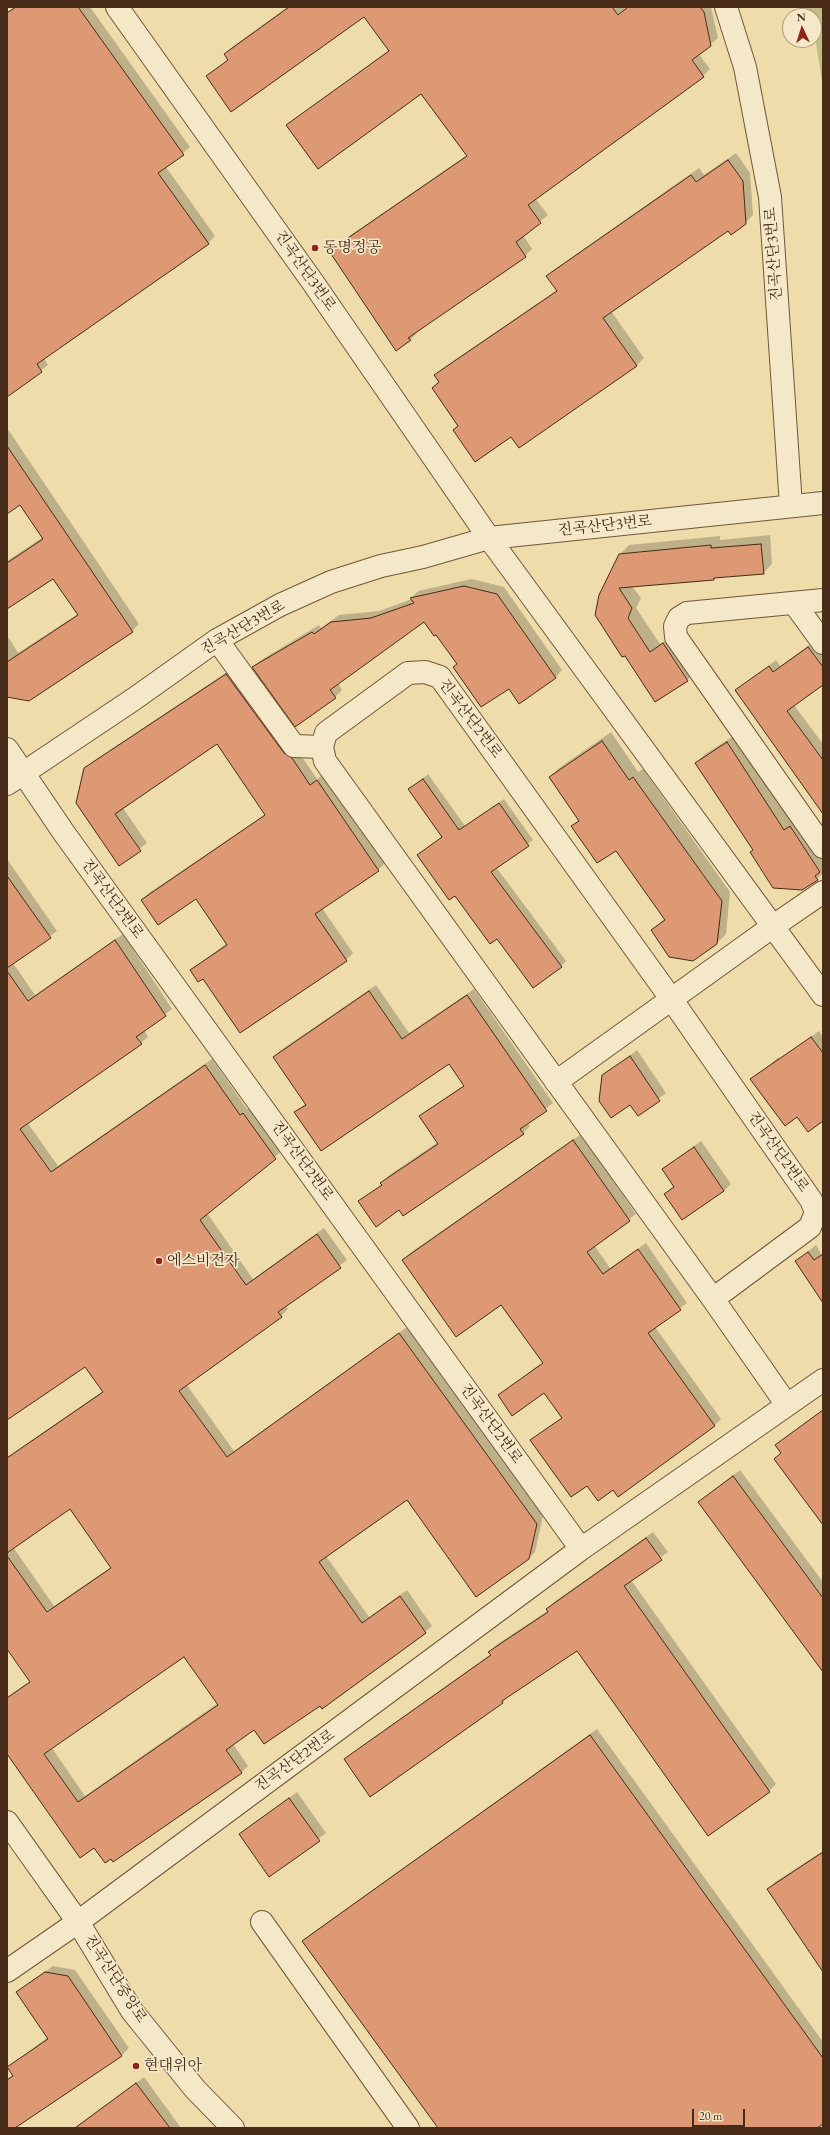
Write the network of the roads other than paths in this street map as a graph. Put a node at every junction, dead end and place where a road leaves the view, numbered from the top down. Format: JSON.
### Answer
{"nodes":[{"id":1,"x":117,"y":7,"type":"edge"},
{"id":2,"x":726,"y":7,"type":"edge"},
{"id":3,"x":823,"y":503,"type":"edge"},
{"id":4,"x":791,"y":506,"type":"junction"},
{"id":5,"x":489,"y":538,"type":"junction"},
{"id":6,"x":823,"y":600,"type":"edge"},
{"id":7,"x":794,"y":603,"type":"junction"},
{"id":8,"x":218,"y":640,"type":"junction"},
{"id":9,"x":823,"y":643,"type":"edge"},
{"id":10,"x":322,"y":746,"type":"junction"},
{"id":11,"x":7,"y":749,"type":"edge"},
{"id":12,"x":15,"y":778,"type":"edge"},
{"id":13,"x":823,"y":847,"type":"edge"},
{"id":14,"x":823,"y":892,"type":"edge"},
{"id":15,"x":772,"y":927,"type":"junction"},
{"id":16,"x":823,"y":995,"type":"edge"},
{"id":17,"x":672,"y":1000,"type":"junction"},
{"id":18,"x":556,"y":1082,"type":"junction"},
{"id":19,"x":713,"y":1299,"type":"junction"},
{"id":20,"x":823,"y":1380,"type":"edge"},
{"id":21,"x":787,"y":1405,"type":"junction"},
{"id":22,"x":581,"y":1550,"type":"junction"},
{"id":23,"x":7,"y":1822,"type":"edge"},
{"id":24,"x":78,"y":1922,"type":"junction"},
{"id":25,"x":262,"y":1922,"type":"dead end"},
{"id":26,"x":7,"y":1971,"type":"edge"},
{"id":27,"x":233,"y":2128,"type":"edge"},
{"id":28,"x":408,"y":2128,"type":"edge"}],
"edges":[{"from":1,"to":5,"type":"street","name":"진곡산단3번로"},
{"from":2,"to":4,"type":"street","name":"진곡산단3번로"},
{"from":3,"to":4,"type":"street","name":"진곡산단3번로"},
{"from":4,"to":5,"type":"street","name":"진곡산단3번로"},
{"from":5,"to":8,"type":"street","name":"진곡산단3번로"},
{"from":5,"to":15,"type":"street"},
{"from":6,"to":7,"type":"street"},
{"from":7,"to":9,"type":"street"},
{"from":7,"to":13,"type":"street"},
{"from":8,"to":10,"type":"street"},
{"from":8,"to":12,"type":"street","name":"진곡산단3번로"},
{"from":10,"to":17,"type":"street","name":"진곡산단2번로"},
{"from":10,"to":18,"type":"street"},
{"from":11,"to":12,"type":"street"},
{"from":12,"to":22,"type":"street","name":"진곡산단2번로"},
{"from":14,"to":15,"type":"street"},
{"from":15,"to":16,"type":"street"},
{"from":15,"to":17,"type":"street"},
{"from":17,"to":18,"type":"street"},
{"from":17,"to":19,"type":"street","name":"진곡산단2번로"},
{"from":18,"to":19,"type":"street"},
{"from":19,"to":21,"type":"street"},
{"from":20,"to":21,"type":"street","name":"진곡산단2번로"},
{"from":21,"to":22,"type":"street","name":"진곡산단2번로"},
{"from":22,"to":24,"type":"street","name":"진곡산단2번로"},
{"from":23,"to":24,"type":"street","name":"진곡산단중앙로"},
{"from":24,"to":26,"type":"street","name":"진곡산단2번로"},
{"from":24,"to":27,"type":"street","name":"진곡산단중앙로"},
{"from":25,"to":28,"type":"street"}]}
